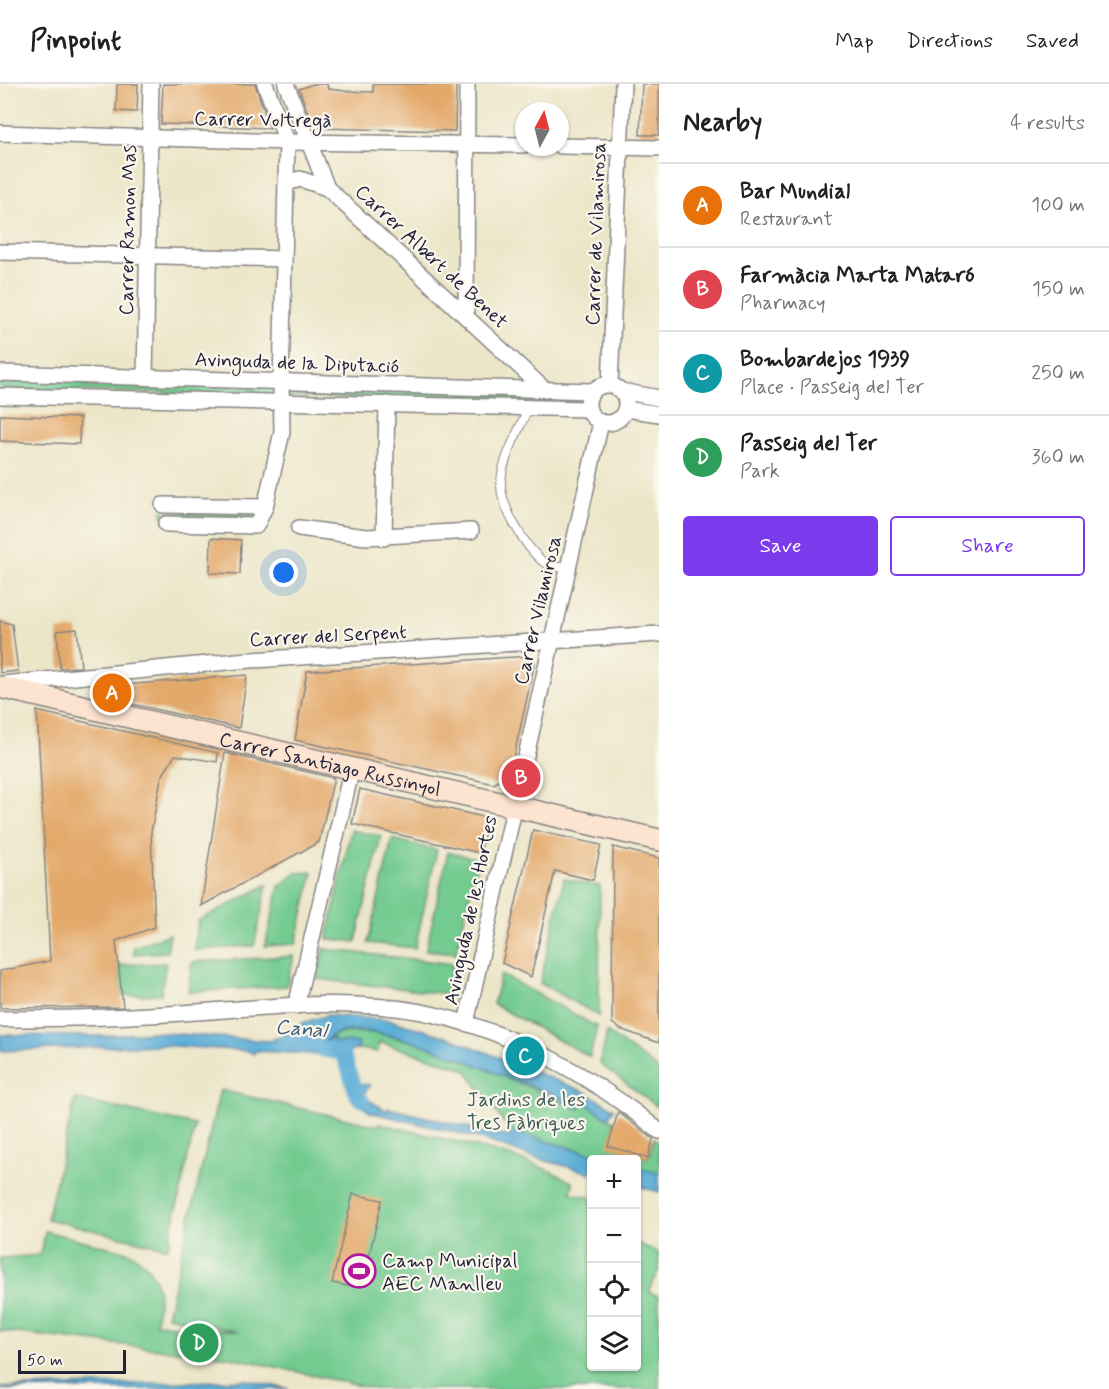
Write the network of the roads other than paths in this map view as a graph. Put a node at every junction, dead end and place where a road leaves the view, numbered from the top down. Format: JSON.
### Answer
{"nodes":[{"id":1,"x":151,"y":84,"type":"edge"},
{"id":2,"x":265,"y":84,"type":"edge"},
{"id":3,"x":286,"y":84,"type":"edge"},
{"id":4,"x":467,"y":84,"type":"edge"},
{"id":5,"x":623,"y":84,"type":"edge"},
{"id":6,"x":0,"y":134,"type":"edge"},
{"id":7,"x":150,"y":137,"type":"junction"},
{"id":8,"x":287,"y":142,"type":"junction"},
{"id":9,"x":307,"y":142,"type":"junction"},
{"id":10,"x":467,"y":144,"type":"junction"},
{"id":11,"x":515,"y":145,"type":"edge"},
{"id":12,"x":569,"y":146,"type":"edge"},
{"id":13,"x":619,"y":147,"type":"junction"},
{"id":14,"x":659,"y":148,"type":"edge"},
{"id":15,"x":286,"y":183,"type":"junction"},
{"id":16,"x":327,"y":188,"type":"junction"},
{"id":17,"x":0,"y":252,"type":"edge"},
{"id":18,"x":147,"y":256,"type":"junction"},
{"id":19,"x":284,"y":259,"type":"junction"},
{"id":20,"x":466,"y":317,"type":"junction"},
{"id":21,"x":0,"y":374,"type":"edge"},
{"id":22,"x":145,"y":377,"type":"junction"},
{"id":23,"x":281,"y":383,"type":"junction"},
{"id":24,"x":616,"y":388,"type":"junction"},
{"id":25,"x":545,"y":390,"type":"junction"},
{"id":26,"x":593,"y":391,"type":"junction"},
{"id":27,"x":0,"y":396,"type":"edge"},
{"id":28,"x":659,"y":398,"type":"edge"},
{"id":29,"x":282,"y":401,"type":"junction"},
{"id":30,"x":387,"y":404,"type":"junction"},
{"id":31,"x":528,"y":408,"type":"junction"},
{"id":32,"x":588,"y":409,"type":"junction"},
{"id":33,"x":626,"y":409,"type":"junction"},
{"id":34,"x":659,"y":414,"type":"edge"},
{"id":35,"x":601,"y":422,"type":"junction"},
{"id":36,"x":163,"y":505,"type":"dead end"},
{"id":37,"x":265,"y":507,"type":"junction"},
{"id":38,"x":166,"y":524,"type":"dead end"},
{"id":39,"x":299,"y":528,"type":"dead end"},
{"id":40,"x":471,"y":531,"type":"dead end"},
{"id":41,"x":384,"y":538,"type":"junction"},
{"id":42,"x":568,"y":569,"type":"junction"},
{"id":43,"x":659,"y":634,"type":"edge"},
{"id":44,"x":552,"y":642,"type":"junction"},
{"id":45,"x":0,"y":686,"type":"edge"},
{"id":46,"x":352,"y":768,"type":"junction"},
{"id":47,"x":514,"y":806,"type":"junction"},
{"id":48,"x":659,"y":840,"type":"edge"},
{"id":49,"x":297,"y":1006,"type":"junction"},
{"id":50,"x":0,"y":1018,"type":"edge"},
{"id":51,"x":466,"y":1023,"type":"junction"},
{"id":52,"x":659,"y":1131,"type":"edge"}],
"edges":[{"from":1,"to":7,"type":"street","name":"Carrer Ramon Mas"},
{"from":2,"to":8,"type":"street"},
{"from":3,"to":9,"type":"street","name":"Carrer Albert de Benet"},
{"from":4,"to":10,"type":"street"},
{"from":5,"to":13,"type":"street","name":"Carrer de Vilamirosa"},
{"from":6,"to":7,"type":"street","name":"Carrer Voltregà"},
{"from":7,"to":8,"type":"street","name":"Carrer Voltregà"},
{"from":7,"to":18,"type":"street","name":"Carrer Ramon Mas"},
{"from":8,"to":9,"type":"street","name":"Carrer Voltregà"},
{"from":8,"to":15,"type":"street"},
{"from":9,"to":10,"type":"street","name":"Carrer Voltregà"},
{"from":9,"to":16,"type":"street","name":"Carrer Albert de Benet"},
{"from":10,"to":11,"type":"street","name":"Carrer Voltregà"},
{"from":10,"to":20,"type":"street"},
{"from":12,"to":13,"type":"street"},
{"from":13,"to":14,"type":"street"},
{"from":13,"to":24,"type":"street","name":"Carrer de Vilamirosa"},
{"from":15,"to":16,"type":"street"},
{"from":15,"to":19,"type":"street"},
{"from":16,"to":20,"type":"street","name":"Carrer Albert de Benet"},
{"from":17,"to":18,"type":"street"},
{"from":18,"to":19,"type":"street"},
{"from":18,"to":22,"type":"street","name":"Carrer Ramon Mas"},
{"from":19,"to":23,"type":"street"},
{"from":20,"to":25,"type":"street","name":"Carrer Albert de Benet"},
{"from":21,"to":22,"type":"street","name":"Avinguda de la Diputació"},
{"from":22,"to":23,"type":"street","name":"Avinguda de la Diputació"},
{"from":23,"to":25,"type":"street","name":"Avinguda de la Diputació"},
{"from":23,"to":29,"type":"street"},
{"from":24,"to":26,"type":"street"},
{"from":24,"to":28,"type":"street"},
{"from":24,"to":33,"type":"street"},
{"from":25,"to":26,"type":"street","name":"Avinguda de la Diputació"},
{"from":26,"to":32,"type":"street"},
{"from":27,"to":29,"type":"street","name":"Avinguda de la Diputació"},
{"from":29,"to":30,"type":"street","name":"Avinguda de la Diputació"},
{"from":29,"to":37,"type":"street"},
{"from":30,"to":31,"type":"street","name":"Avinguda de la Diputació"},
{"from":30,"to":41,"type":"street"},
{"from":31,"to":32,"type":"street","name":"Avinguda de la Diputació"},
{"from":31,"to":42,"type":"lane"},
{"from":32,"to":35,"type":"street"},
{"from":33,"to":34,"type":"street"},
{"from":33,"to":35,"type":"street"},
{"from":35,"to":42,"type":"street","name":"Carrer Vilamirosa"},
{"from":36,"to":37,"type":"street"},
{"from":37,"to":38,"type":"street"},
{"from":39,"to":41,"type":"street"},
{"from":40,"to":41,"type":"street"},
{"from":42,"to":44,"type":"street","name":"Carrer Vilamirosa"},
{"from":43,"to":44,"type":"street","name":"Carrer del Serpent"},
{"from":44,"to":45,"type":"street","name":"Carrer del Serpent"},
{"from":44,"to":47,"type":"street","name":"Carrer Vilamirosa"},
{"from":45,"to":46,"type":"street","name":"Carrer Santiago Russinyol"},
{"from":46,"to":47,"type":"street","name":"Carrer Santiago Russinyol"},
{"from":46,"to":49,"type":"street"},
{"from":47,"to":48,"type":"street","name":"Carrer Santiago Russinyol"},
{"from":47,"to":51,"type":"street","name":"Avinguda de les Hortes"},
{"from":49,"to":50,"type":"street"},
{"from":49,"to":51,"type":"street"},
{"from":51,"to":52,"type":"street"}]}
